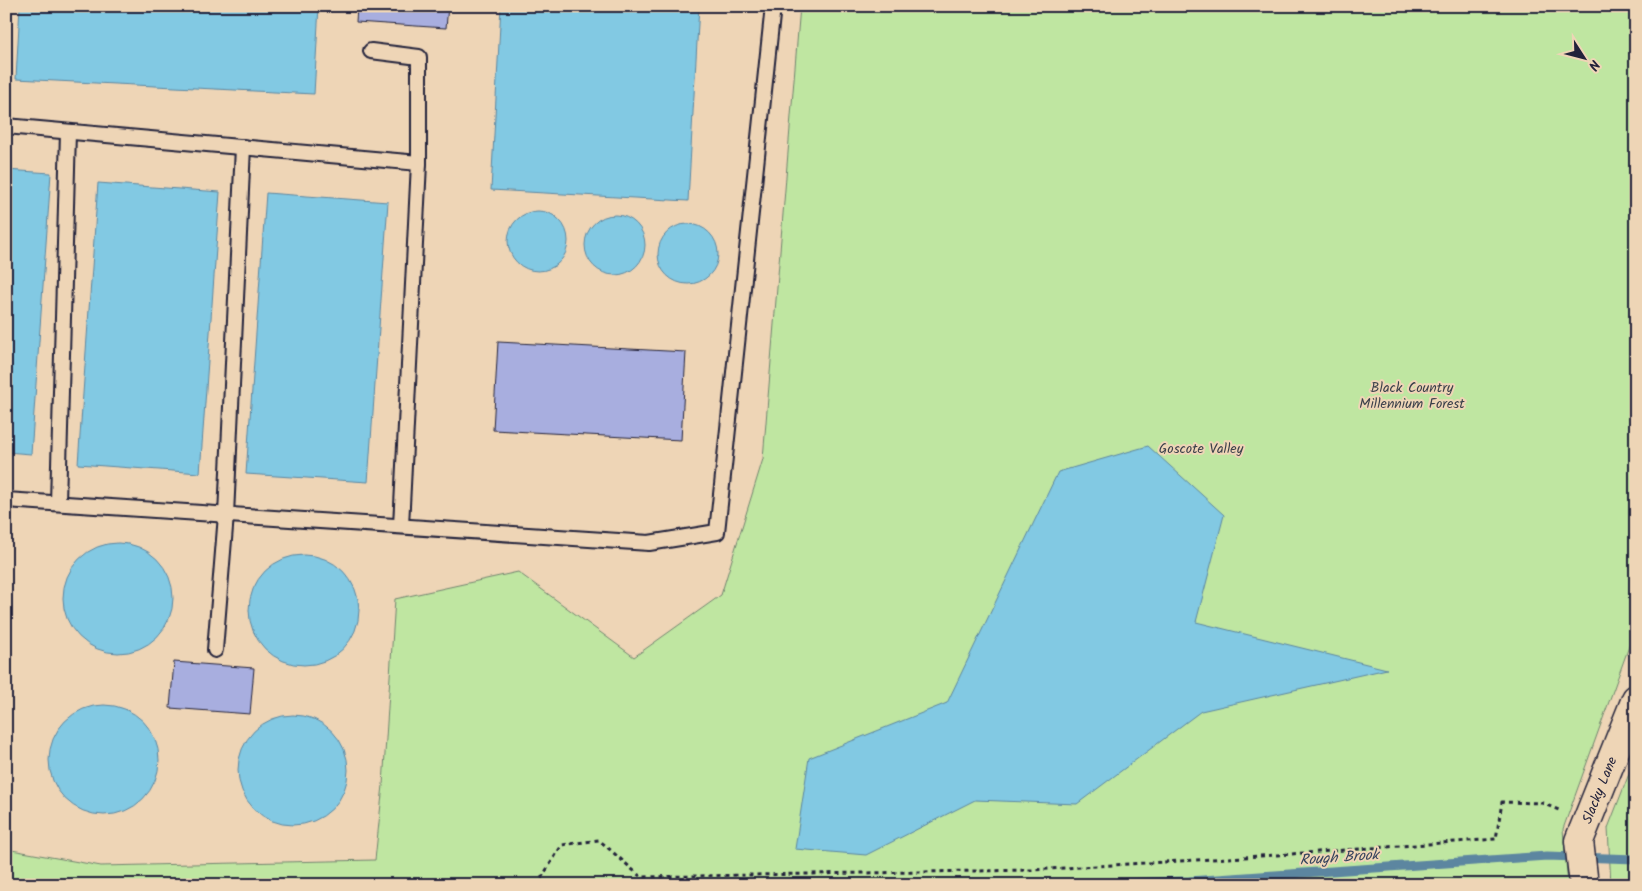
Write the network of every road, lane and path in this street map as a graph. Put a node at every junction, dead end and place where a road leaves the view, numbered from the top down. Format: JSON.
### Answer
{"nodes":[{"id":1,"x":773,"y":6,"type":"edge"},
{"id":2,"x":371,"y":51,"type":"dead end"},
{"id":3,"x":6,"y":126,"type":"edge"},
{"id":4,"x":68,"y":132,"type":"junction"},
{"id":5,"x":243,"y":147,"type":"junction"},
{"id":6,"x":419,"y":163,"type":"junction"},
{"id":7,"x":6,"y":500,"type":"edge"},
{"id":8,"x":58,"y":503,"type":"junction"},
{"id":9,"x":226,"y":515,"type":"junction"},
{"id":10,"x":401,"y":526,"type":"junction"},
{"id":11,"x":214,"y":650,"type":"dead end"},
{"id":12,"x":1636,"y":699,"type":"edge"},
{"id":13,"x":1586,"y":822,"type":"junction"},
{"id":14,"x":537,"y":885,"type":"edge"},
{"id":15,"x":1584,"y":885,"type":"edge"}],
"edges":[{"from":1,"to":10,"type":"lane"},
{"from":2,"to":6,"type":"lane"},
{"from":3,"to":4,"type":"lane"},
{"from":4,"to":5,"type":"lane"},
{"from":4,"to":8,"type":"lane"},
{"from":5,"to":6,"type":"lane"},
{"from":5,"to":9,"type":"lane"},
{"from":6,"to":10,"type":"lane"},
{"from":7,"to":8,"type":"lane"},
{"from":8,"to":9,"type":"lane"},
{"from":9,"to":10,"type":"lane"},
{"from":9,"to":11,"type":"lane"},
{"from":12,"to":13,"type":"street","name":"Slacky Lane"},
{"from":13,"to":14,"type":"path"},
{"from":13,"to":15,"type":"street","name":"Slacky Lane"}]}
